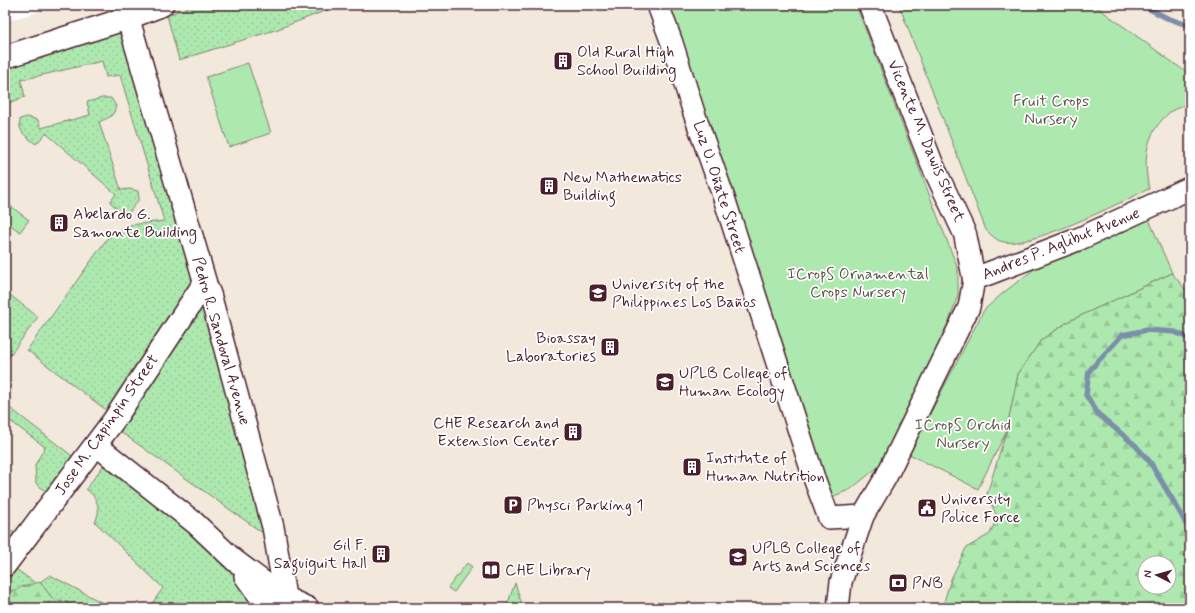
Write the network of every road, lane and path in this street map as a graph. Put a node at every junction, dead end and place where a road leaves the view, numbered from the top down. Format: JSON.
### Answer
{"nodes":[{"id":1,"x":162,"y":5,"type":"edge"},
{"id":2,"x":658,"y":5,"type":"edge"},
{"id":3,"x":870,"y":5,"type":"edge"},
{"id":4,"x":128,"y":18,"type":"junction"},
{"id":5,"x":5,"y":57,"type":"edge"},
{"id":6,"x":1190,"y":188,"type":"edge"},
{"id":7,"x":974,"y":279,"type":"junction"},
{"id":8,"x":205,"y":282,"type":"junction"},
{"id":9,"x":96,"y":445,"type":"junction"},
{"id":10,"x":863,"y":516,"type":"junction"},
{"id":11,"x":5,"y":565,"type":"edge"},
{"id":12,"x":280,"y":604,"type":"edge"},
{"id":13,"x":308,"y":608,"type":"edge"},
{"id":14,"x":838,"y":608,"type":"edge"}],
"edges":[{"from":1,"to":4,"type":"street"},
{"from":2,"to":10,"type":"street","name":"Luz U. Oñate Street"},
{"from":3,"to":7,"type":"street","name":"Vicente M. Dawis Street"},
{"from":4,"to":5,"type":"street"},
{"from":4,"to":8,"type":"street","name":"Pedro R. Sandoval Avenue"},
{"from":6,"to":7,"type":"street","name":"Andres P. Aglibut Avenue"},
{"from":7,"to":10,"type":"street","name":"Andres P. Aglibut Avenue"},
{"from":8,"to":9,"type":"street","name":"Jose M. Capinpin Street"},
{"from":8,"to":12,"type":"street","name":"Pedro R. Sandoval Avenue"},
{"from":9,"to":11,"type":"street","name":"Jose M. Capinpin Street"},
{"from":9,"to":12,"type":"street"},
{"from":10,"to":14,"type":"street","name":"Andres P. Aglibut Avenue"},
{"from":12,"to":13,"type":"street"}]}
